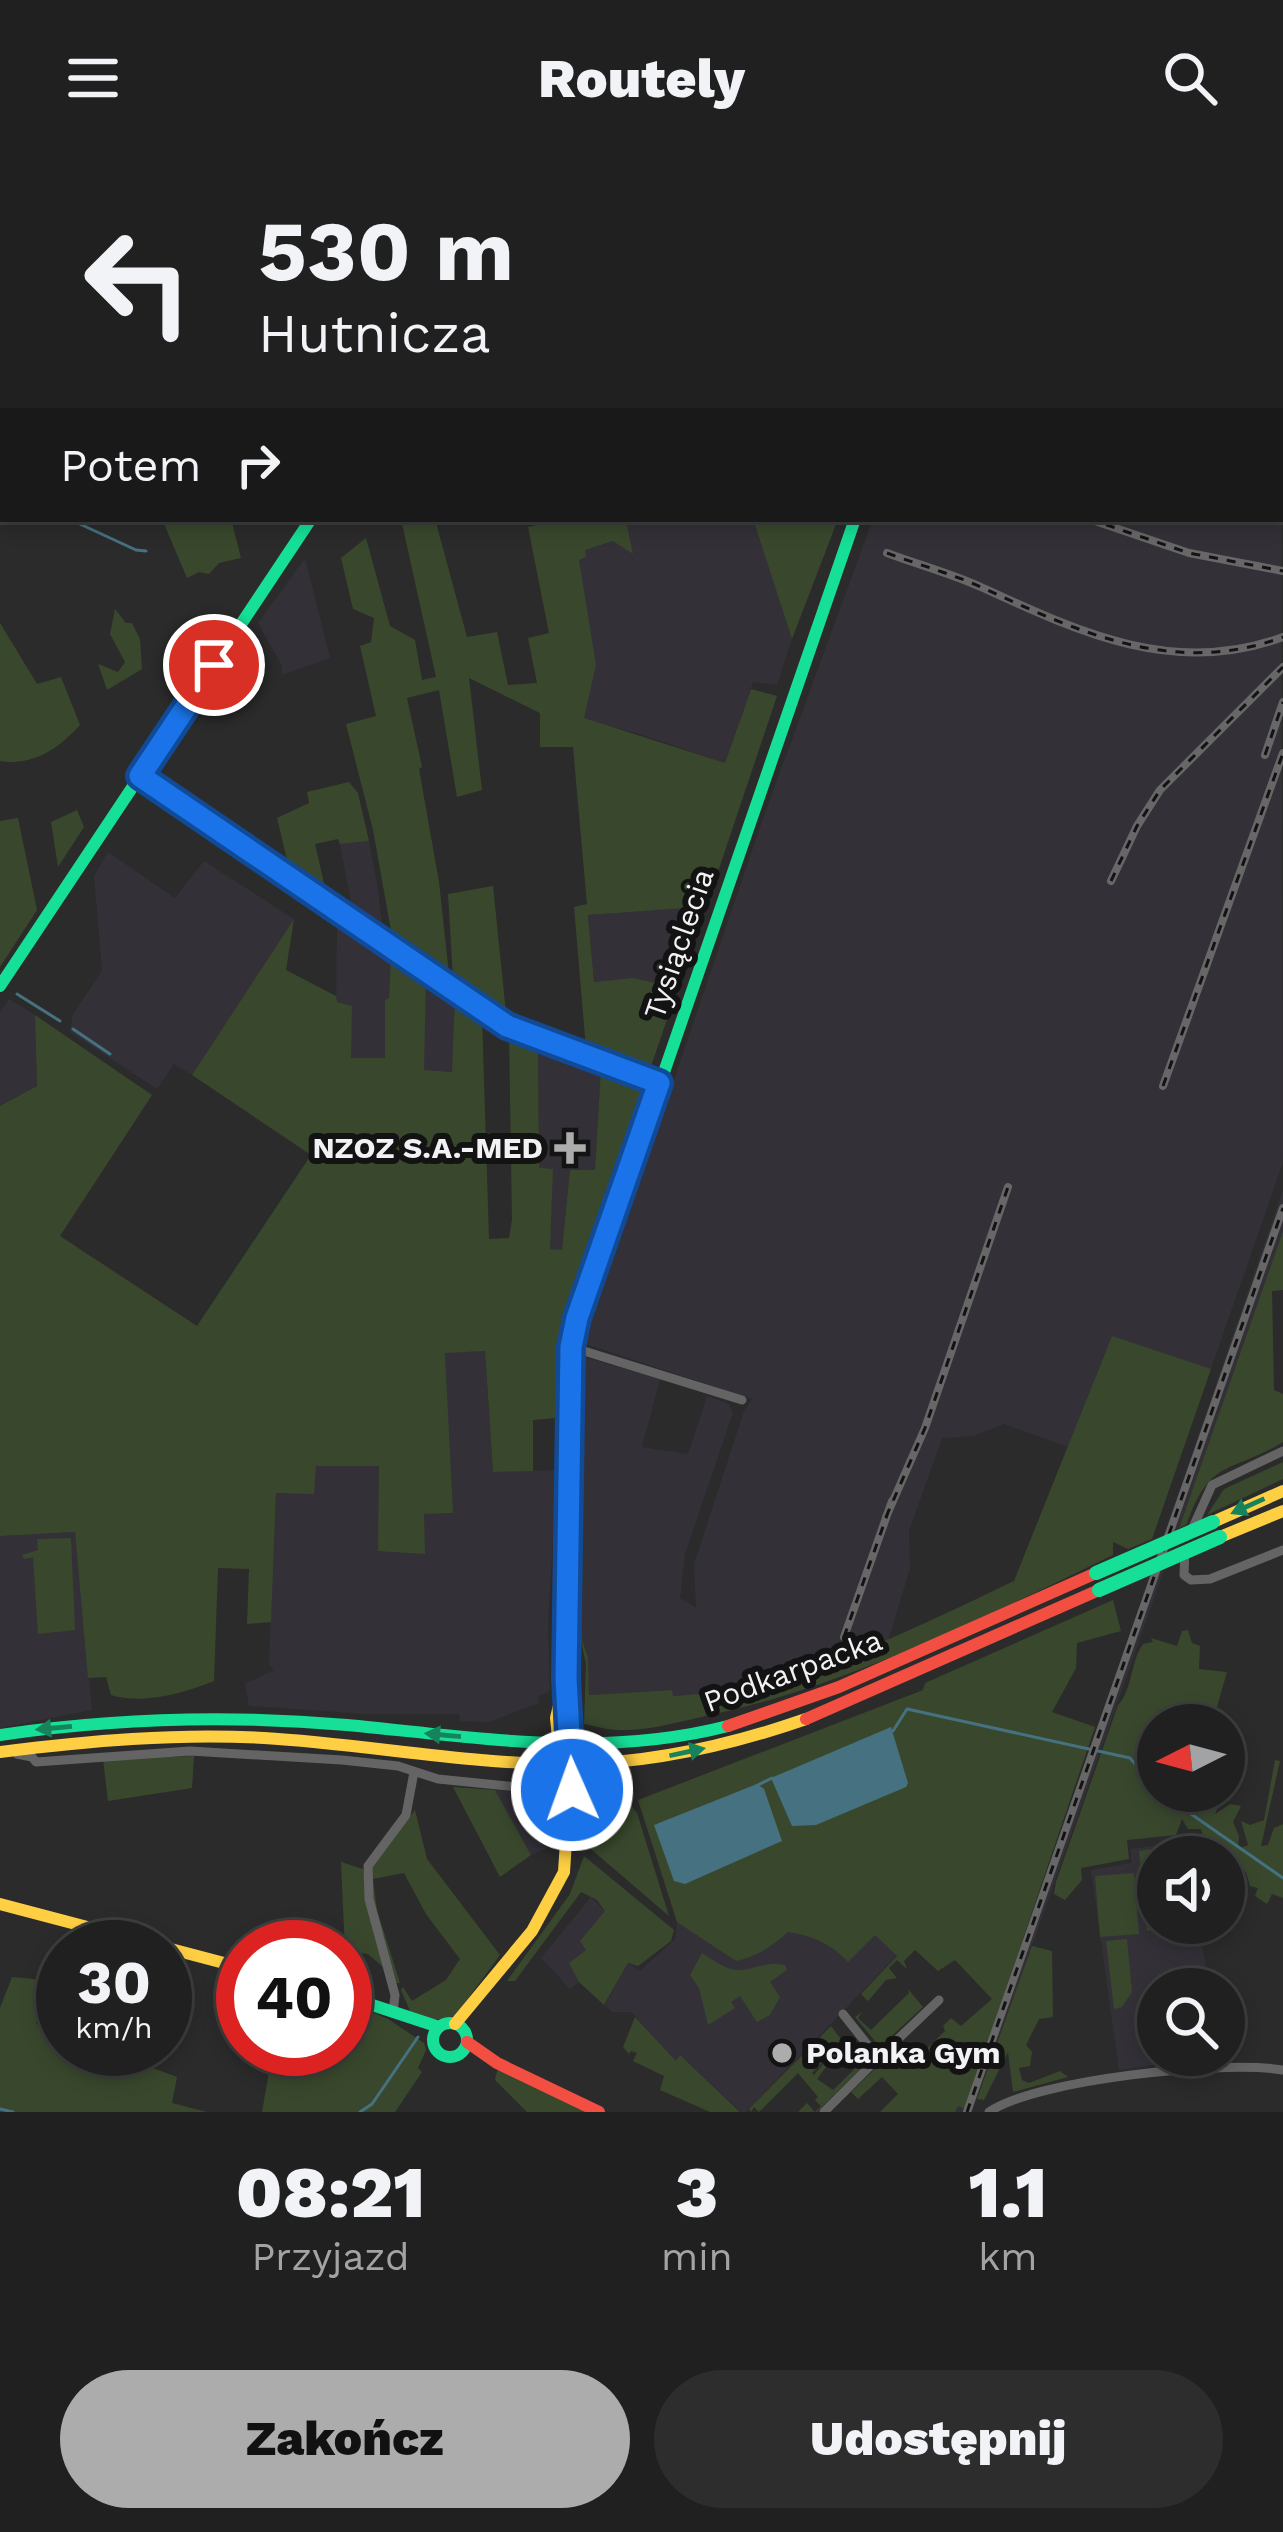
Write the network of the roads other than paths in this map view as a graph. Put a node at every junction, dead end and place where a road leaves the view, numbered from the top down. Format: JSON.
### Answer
{"nodes":[{"id":1,"x":309,"y":522,"type":"edge"},
{"id":2,"x":854,"y":522,"type":"edge"},
{"id":3,"x":140,"y":776,"type":"junction"},
{"id":4,"x":0,"y":986,"type":"edge"},
{"id":5,"x":659,"y":1083,"type":"junction"},
{"id":6,"x":571,"y":1347,"type":"junction"},
{"id":7,"x":742,"y":1400,"type":"dead end"},
{"id":8,"x":1283,"y":1451,"type":"edge"},
{"id":9,"x":1283,"y":1491,"type":"edge"},
{"id":10,"x":1283,"y":1511,"type":"edge"},
{"id":11,"x":1283,"y":1550,"type":"edge"},
{"id":12,"x":0,"y":1735,"type":"edge"},
{"id":13,"x":565,"y":1746,"type":"junction"},
{"id":14,"x":0,"y":1752,"type":"edge"},
{"id":15,"x":47,"y":1754,"type":"junction"},
{"id":16,"x":566,"y":1764,"type":"junction"},
{"id":17,"x":414,"y":1772,"type":"junction"},
{"id":18,"x":562,"y":1809,"type":"junction"},
{"id":19,"x":567,"y":1827,"type":"junction"},
{"id":20,"x":0,"y":1904,"type":"edge"},
{"id":21,"x":216,"y":1961,"type":"edge"},
{"id":22,"x":939,"y":2000,"type":"dead end"},
{"id":23,"x":372,"y":2006,"type":"edge"},
{"id":24,"x":393,"y":2013,"type":"junction"},
{"id":25,"x":843,"y":2014,"type":"dead end"},
{"id":26,"x":436,"y":2034,"type":"junction"},
{"id":27,"x":462,"y":2038,"type":"junction"},
{"id":28,"x":878,"y":2058,"type":"junction"},
{"id":29,"x":1283,"y":2069,"type":"edge"},
{"id":30,"x":599,"y":2112,"type":"edge"},
{"id":31,"x":824,"y":2112,"type":"edge"},
{"id":32,"x":989,"y":2112,"type":"edge"}],
"edges":[{"from":1,"to":3,"type":"main road"},
{"from":2,"to":5,"type":"main road","name":"Tysiąclecia"},
{"from":3,"to":4,"type":"main road"},
{"from":3,"to":5,"type":"main road"},
{"from":5,"to":6,"type":"main road","name":"Tysiąclecia"},
{"from":6,"to":7,"type":"street"},
{"from":6,"to":13,"type":"main road","name":"Tysiąclecia"},
{"from":8,"to":11,"type":"street"},
{"from":9,"to":13,"type":"main road","name":"Podkarpacka","one_way":true,"bridge":true},
{"from":16,"to":10,"type":"main road","name":"Podkarpacka","one_way":true,"bridge":true},
{"from":13,"to":12,"type":"main road","name":"Podkarpacka","one_way":true},
{"from":13,"to":16,"type":"main road","name":"Tysiąclecia"},
{"from":14,"to":15,"type":"main road","name":"Podkarpacka"},
{"from":15,"to":16,"type":"main road","name":"Podkarpacka"},
{"from":15,"to":17,"type":"street"},
{"from":16,"to":18,"type":"main road"},
{"from":16,"to":19,"type":"main road"},
{"from":17,"to":18,"type":"street"},
{"from":17,"to":24,"type":"street"},
{"from":18,"to":19,"type":"main road"},
{"from":19,"to":27,"type":"main road"},
{"from":20,"to":21,"type":"main road"},
{"from":22,"to":28,"type":"street"},
{"from":23,"to":24,"type":"main road"},
{"from":24,"to":26,"type":"main road"},
{"from":25,"to":28,"type":"street"},
{"from":26,"to":27,"type":"main road"},
{"from":26,"to":27,"type":"main road"},
{"from":27,"to":30,"type":"main road"},
{"from":28,"to":31,"type":"street"},
{"from":29,"to":32,"type":"street"}]}
